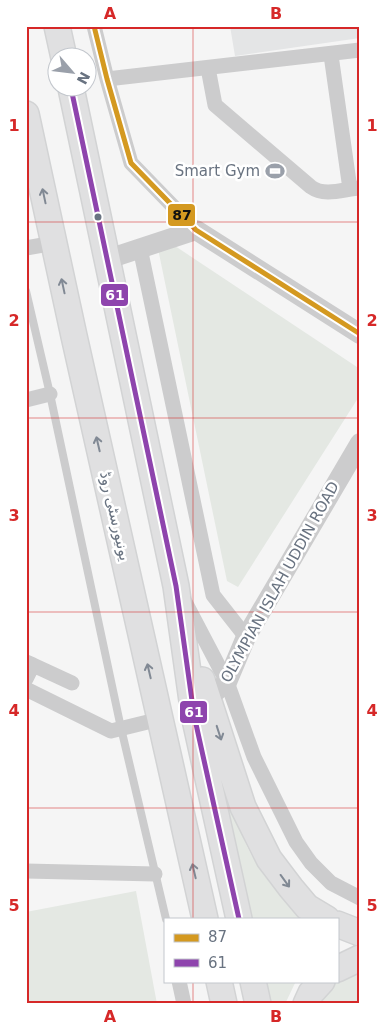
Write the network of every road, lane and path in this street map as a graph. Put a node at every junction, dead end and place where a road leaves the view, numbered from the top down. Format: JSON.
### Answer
{"nodes":[{"id":1,"x":57,"y":26,"type":"edge"},
{"id":2,"x":94,"y":26,"type":"edge"},
{"id":3,"x":62,"y":48,"type":"edge"},
{"id":4,"x":360,"y":50,"type":"edge"},
{"id":5,"x":331,"y":55,"type":"junction"},
{"id":6,"x":208,"y":68,"type":"junction"},
{"id":7,"x":107,"y":79,"type":"junction"},
{"id":8,"x":72,"y":98,"type":"edge"},
{"id":9,"x":26,"y":114,"type":"edge"},
{"id":10,"x":355,"y":188,"type":"edge"},
{"id":11,"x":196,"y":230,"type":"junction"},
{"id":12,"x":54,"y":243,"type":"junction"},
{"id":13,"x":26,"y":248,"type":"edge"},
{"id":14,"x":140,"y":248,"type":"junction"},
{"id":15,"x":108,"y":259,"type":"junction"},
{"id":16,"x":26,"y":291,"type":"edge"},
{"id":17,"x":360,"y":334,"type":"edge"},
{"id":18,"x":50,"y":394,"type":"junction"},
{"id":19,"x":26,"y":400,"type":"edge"},
{"id":20,"x":360,"y":443,"type":"edge"},
{"id":21,"x":176,"y":586,"type":"junction"},
{"id":22,"x":246,"y":637,"type":"junction"},
{"id":23,"x":29,"y":668,"type":"edge"},
{"id":24,"x":227,"y":682,"type":"junction"},
{"id":25,"x":72,"y":683,"type":"dead end"},
{"id":26,"x":26,"y":689,"type":"edge"},
{"id":27,"x":201,"y":707,"type":"junction"},
{"id":28,"x":160,"y":719,"type":"junction"},
{"id":29,"x":121,"y":728,"type":"junction"},
{"id":30,"x":26,"y":871,"type":"edge"},
{"id":31,"x":155,"y":874,"type":"junction"},
{"id":32,"x":360,"y":898,"type":"edge"},
{"id":33,"x":166,"y":918,"type":"edge"},
{"id":34,"x":205,"y":918,"type":"edge"},
{"id":35,"x":239,"y":918,"type":"edge"},
{"id":36,"x":325,"y":918,"type":"edge"},
{"id":37,"x":338,"y":924,"type":"edge"},
{"id":38,"x":360,"y":933,"type":"edge"},
{"id":39,"x":360,"y":958,"type":"edge"},
{"id":40,"x":338,"y":969,"type":"edge"},
{"id":41,"x":180,"y":982,"type":"edge"},
{"id":42,"x":218,"y":982,"type":"edge"},
{"id":43,"x":218,"y":982,"type":"edge"},
{"id":44,"x":253,"y":982,"type":"edge"},
{"id":45,"x":321,"y":982,"type":"edge"},
{"id":46,"x":184,"y":1004,"type":"edge"},
{"id":47,"x":216,"y":1004,"type":"edge"},
{"id":48,"x":224,"y":1004,"type":"edge"},
{"id":49,"x":258,"y":1004,"type":"edge"},
{"id":50,"x":306,"y":1004,"type":"edge"}],
"edges":[{"from":1,"to":3,"type":"main road"},
{"from":2,"to":7,"type":"street"},
{"from":4,"to":5,"type":"street"},
{"from":5,"to":6,"type":"street"},
{"from":5,"to":10,"type":"street"},
{"from":6,"to":7,"type":"street"},
{"from":6,"to":10,"type":"street"},
{"from":7,"to":11,"type":"street"},
{"from":8,"to":15,"type":"main road"},
{"from":12,"to":9,"type":"main road","name":"یونیورسٹی روڈ","one_way":true},
{"from":11,"to":14,"type":"street"},
{"from":11,"to":17,"type":"street"},
{"from":12,"to":13,"type":"street"},
{"from":28,"to":12,"type":"main road","name":"یونیورسٹی روڈ","one_way":true},
{"from":14,"to":15,"type":"street"},
{"from":14,"to":22,"type":"street"},
{"from":15,"to":21,"type":"main road"},
{"from":16,"to":18,"type":"lane"},
{"from":18,"to":19,"type":"street"},
{"from":18,"to":29,"type":"lane"},
{"from":20,"to":22,"type":"street","name":"OLYMPIAN ISLAH UDDIN ROAD"},
{"from":21,"to":24,"type":"street"},
{"from":21,"to":27,"type":"main road"},
{"from":22,"to":24,"type":"street","name":"OLYMPIAN ISLAH UDDIN ROAD"},
{"from":23,"to":25,"type":"street"},
{"from":24,"to":27,"type":"street","name":"OLYMPIAN ISLAH UDDIN ROAD"},
{"from":24,"to":32,"type":"street"},
{"from":26,"to":29,"type":"street"},
{"from":27,"to":35,"type":"main road"},
{"from":27,"to":36,"type":"main road","one_way":true},
{"from":28,"to":29,"type":"street"},
{"from":34,"to":28,"type":"main road","name":"یونیورسٹی روڈ","one_way":true},
{"from":29,"to":31,"type":"lane"},
{"from":30,"to":31,"type":"street"},
{"from":31,"to":33,"type":"lane"},
{"from":37,"to":38,"type":"main road"},
{"from":39,"to":40,"type":"main road"},
{"from":41,"to":46,"type":"street"},
{"from":42,"to":47,"type":"main road"},
{"from":43,"to":48,"type":"main road"},
{"from":44,"to":49,"type":"main road"},
{"from":45,"to":50,"type":"main road"}]}
